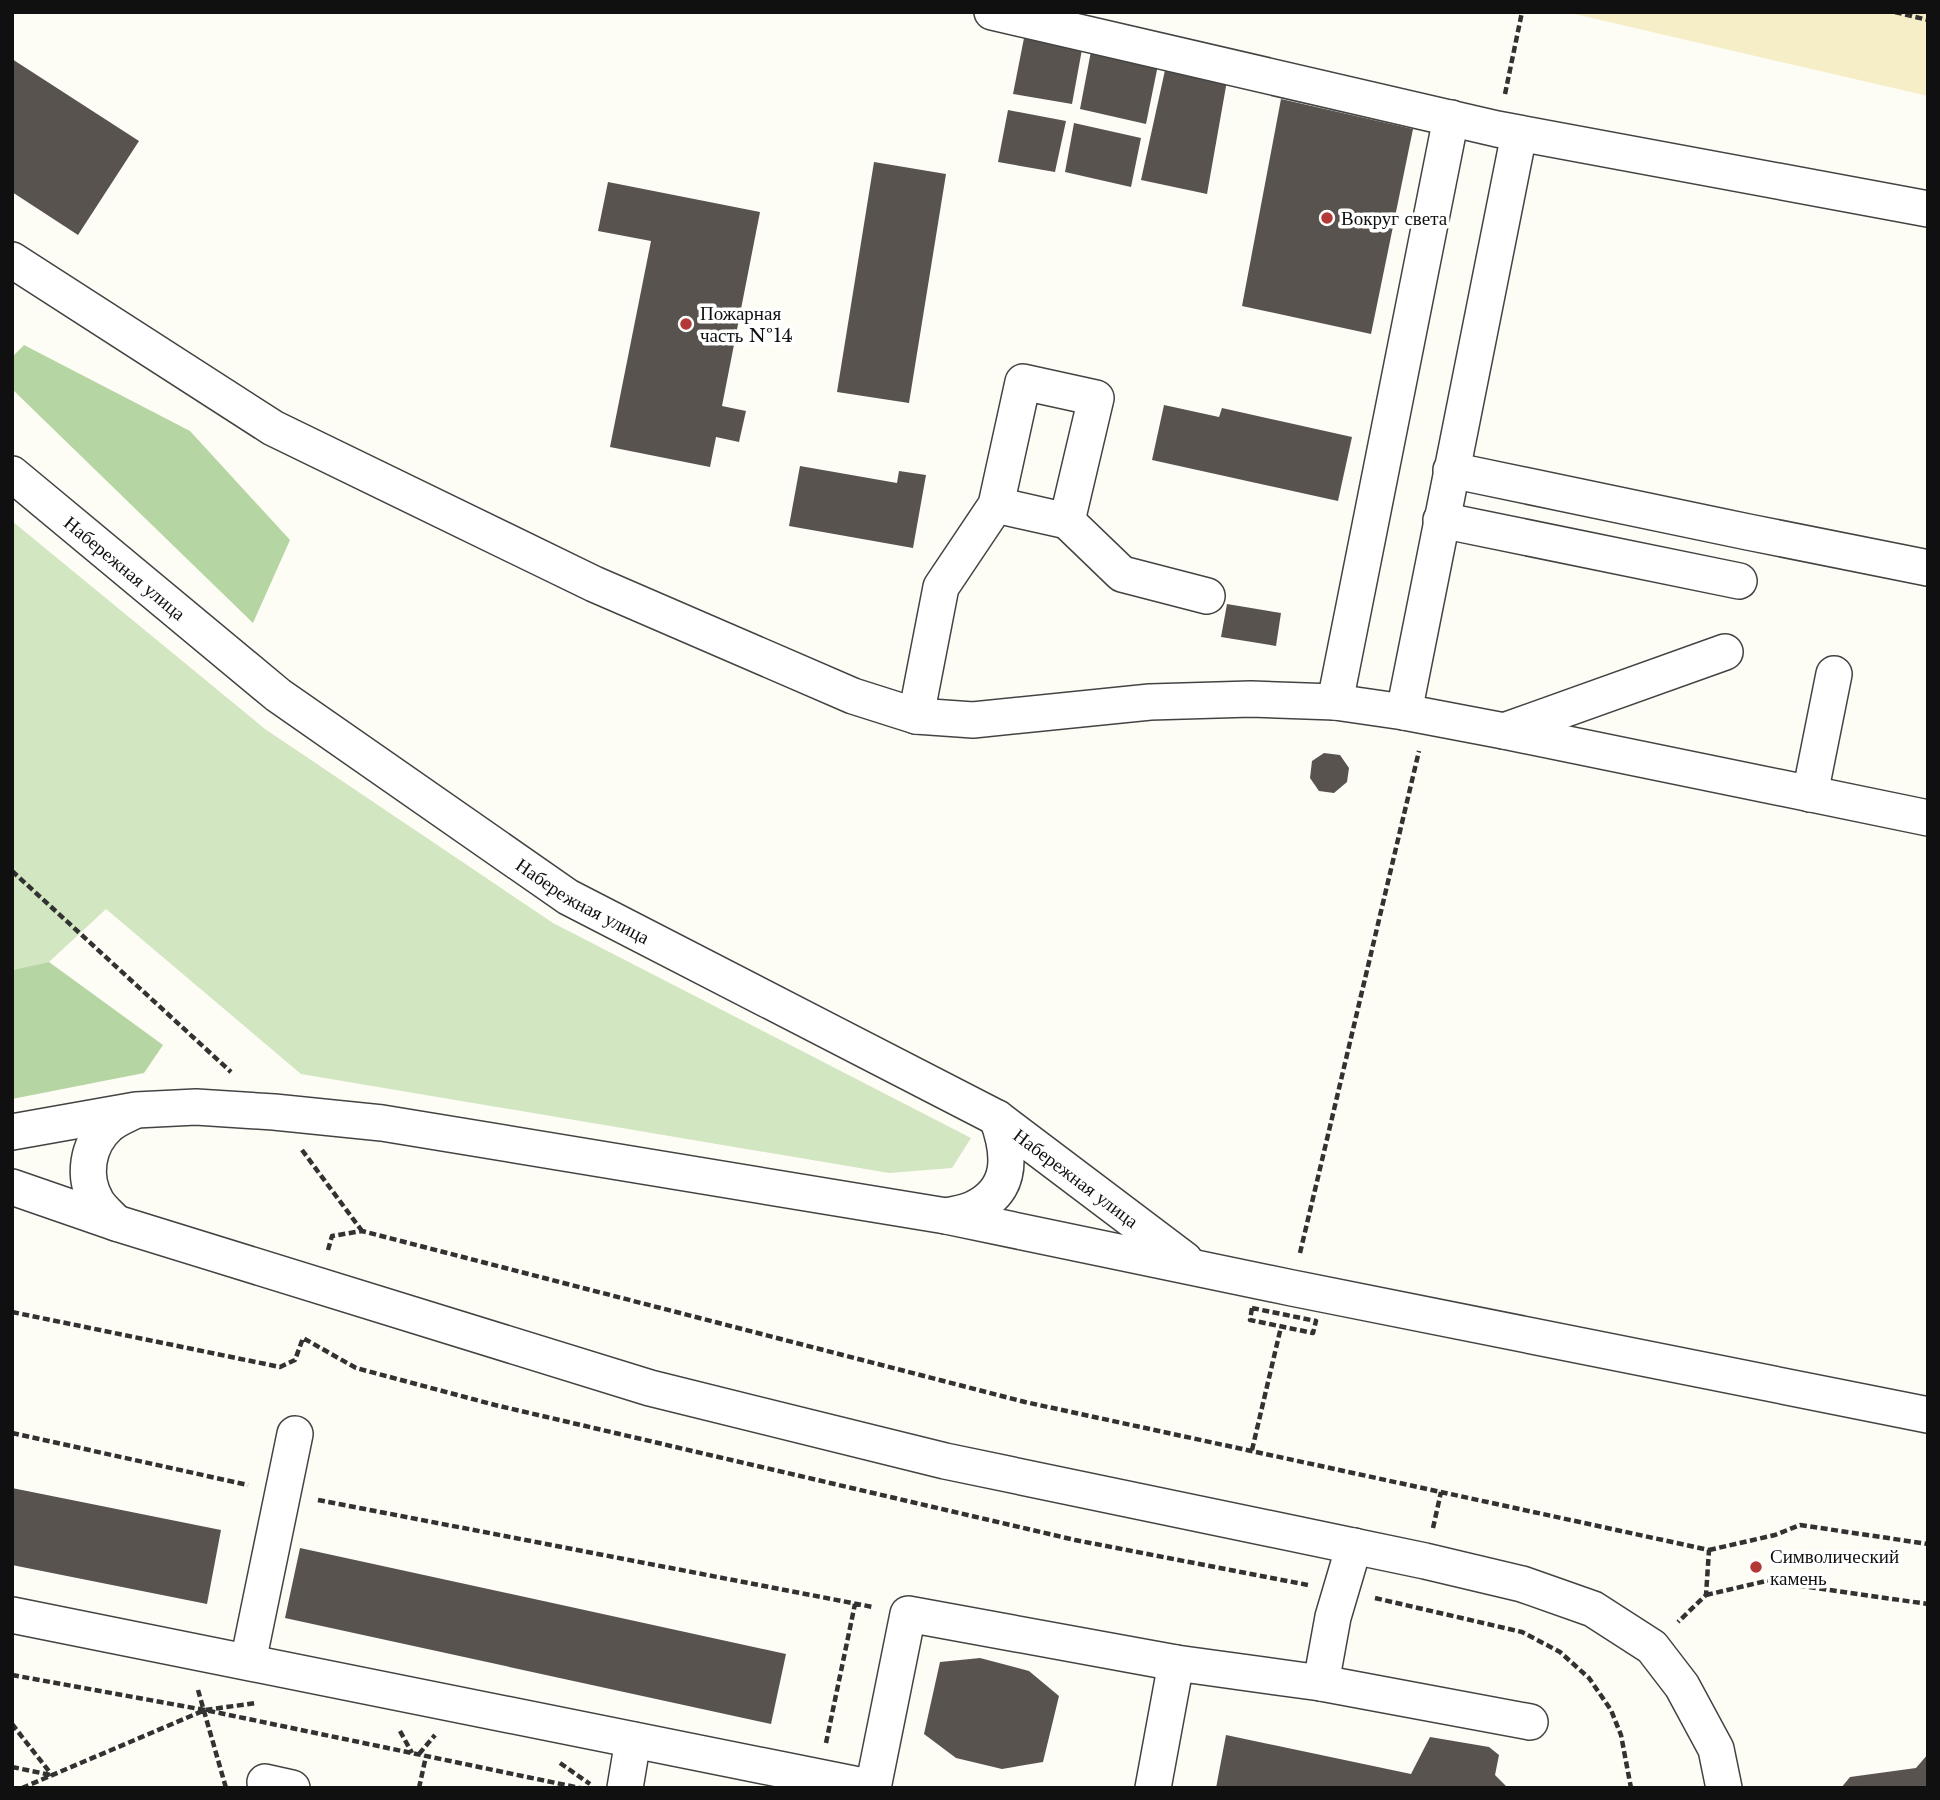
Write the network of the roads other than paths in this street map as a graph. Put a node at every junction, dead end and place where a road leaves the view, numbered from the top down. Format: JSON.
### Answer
{"nodes":[{"id":1,"x":992,"y":12,"type":"edge"},
{"id":2,"x":1451,"y":118,"type":"junction"},
{"id":3,"x":1508,"y":131,"type":"junction"},
{"id":4,"x":1928,"y":209,"type":"edge"},
{"id":5,"x":12,"y":260,"type":"edge"},
{"id":6,"x":1451,"y":470,"type":"junction"},
{"id":7,"x":12,"y":474,"type":"edge"},
{"id":8,"x":996,"y":505,"type":"junction"},
{"id":9,"x":1441,"y":520,"type":"junction"},
{"id":10,"x":1067,"y":521,"type":"junction"},
{"id":11,"x":1928,"y":568,"type":"edge"},
{"id":12,"x":1739,"y":580,"type":"dead end"},
{"id":13,"x":1207,"y":596,"type":"dead end"},
{"id":14,"x":1725,"y":652,"type":"dead end"},
{"id":15,"x":1834,"y":674,"type":"dead end"},
{"id":16,"x":1335,"y":702,"type":"junction"},
{"id":17,"x":1415,"y":714,"type":"junction"},
{"id":18,"x":916,"y":716,"type":"junction"},
{"id":19,"x":1504,"y":731,"type":"junction"},
{"id":20,"x":1810,"y":794,"type":"junction"},
{"id":21,"x":1928,"y":818,"type":"edge"},
{"id":22,"x":136,"y":1110,"type":"junction"},
{"id":23,"x":997,"y":1118,"type":"junction"},
{"id":24,"x":12,"y":1132,"type":"edge"},
{"id":25,"x":12,"y":1187,"type":"edge"},
{"id":26,"x":946,"y":1216,"type":"junction"},
{"id":27,"x":116,"y":1223,"type":"junction"},
{"id":28,"x":1194,"y":1267,"type":"junction"},
{"id":29,"x":1928,"y":1415,"type":"edge"},
{"id":30,"x":295,"y":1434,"type":"dead end"},
{"id":31,"x":1353,"y":1546,"type":"junction"},
{"id":32,"x":12,"y":1615,"type":"edge"},
{"id":33,"x":248,"y":1662,"type":"junction"},
{"id":34,"x":1176,"y":1663,"type":"junction"},
{"id":35,"x":1321,"y":1683,"type":"junction"},
{"id":36,"x":1530,"y":1722,"type":"dead end"},
{"id":37,"x":633,"y":1740,"type":"junction"},
{"id":38,"x":625,"y":1788,"type":"edge"},
{"id":39,"x":873,"y":1788,"type":"edge"},
{"id":40,"x":1153,"y":1788,"type":"edge"},
{"id":41,"x":1724,"y":1788,"type":"edge"}],
"edges":[{"from":1,"to":2,"type":"street"},
{"from":2,"to":3,"type":"street"},
{"from":2,"to":16,"type":"street"},
{"from":3,"to":4,"type":"street"},
{"from":3,"to":6,"type":"street"},
{"from":5,"to":18,"type":"street"},
{"from":6,"to":9,"type":"street"},
{"from":6,"to":11,"type":"street"},
{"from":7,"to":23,"type":"street","name":"Набережная улица"},
{"from":8,"to":10,"type":"street"},
{"from":8,"to":10,"type":"street"},
{"from":8,"to":18,"type":"street"},
{"from":9,"to":12,"type":"street"},
{"from":9,"to":17,"type":"street"},
{"from":10,"to":13,"type":"street"},
{"from":14,"to":19,"type":"street"},
{"from":15,"to":20,"type":"street"},
{"from":16,"to":17,"type":"street"},
{"from":16,"to":18,"type":"street"},
{"from":17,"to":19,"type":"street"},
{"from":19,"to":20,"type":"street"},
{"from":20,"to":21,"type":"street"},
{"from":22,"to":24,"type":"street"},
{"from":22,"to":26,"type":"street"},
{"from":22,"to":27,"type":"street"},
{"from":23,"to":26,"type":"street"},
{"from":23,"to":28,"type":"street","name":"Набережная улица"},
{"from":25,"to":27,"type":"street"},
{"from":26,"to":28,"type":"street"},
{"from":27,"to":31,"type":"street"},
{"from":28,"to":29,"type":"street"},
{"from":30,"to":33,"type":"street"},
{"from":31,"to":35,"type":"street"},
{"from":31,"to":41,"type":"street"},
{"from":32,"to":33,"type":"street"},
{"from":33,"to":37,"type":"street"},
{"from":34,"to":35,"type":"street"},
{"from":34,"to":39,"type":"street"},
{"from":34,"to":40,"type":"street"},
{"from":35,"to":36,"type":"street"},
{"from":37,"to":38,"type":"street"},
{"from":37,"to":39,"type":"street"}]}
